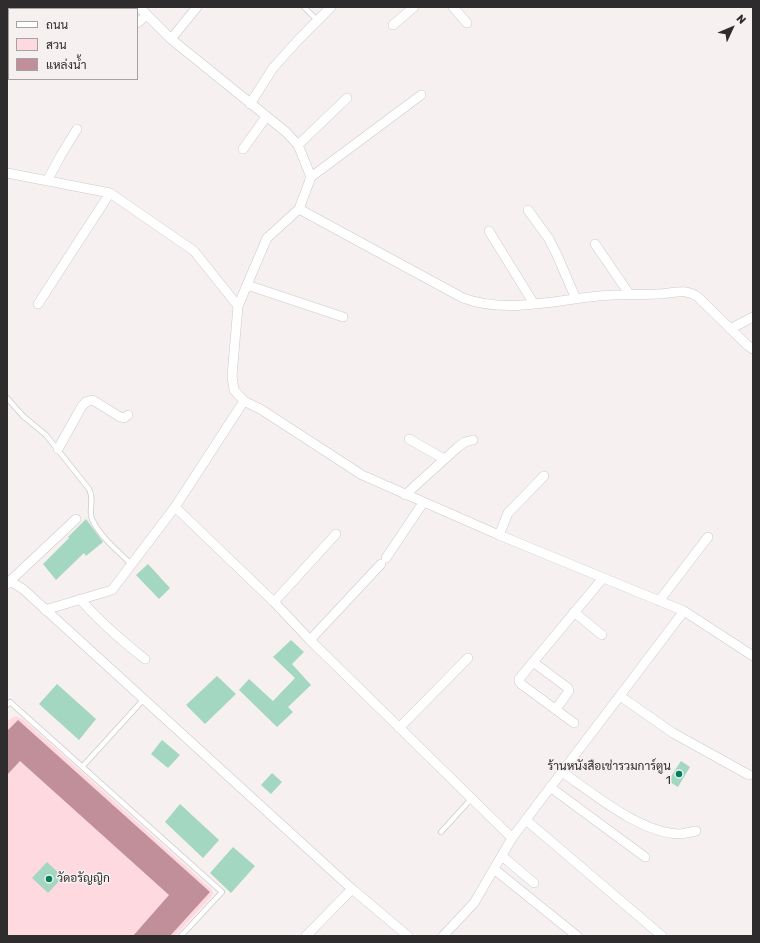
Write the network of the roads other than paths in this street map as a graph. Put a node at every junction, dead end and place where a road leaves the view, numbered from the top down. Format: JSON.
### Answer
{"nodes":[{"id":1,"x":197,"y":7,"type":"edge"},
{"id":2,"x":304,"y":7,"type":"edge"},
{"id":3,"x":331,"y":7,"type":"edge"},
{"id":4,"x":414,"y":7,"type":"edge"},
{"id":5,"x":453,"y":7,"type":"edge"},
{"id":6,"x":144,"y":10,"type":"edge"},
{"id":7,"x":317,"y":20,"type":"junction"},
{"id":8,"x":138,"y":21,"type":"edge"},
{"id":9,"x":467,"y":23,"type":"dead end"},
{"id":10,"x":393,"y":25,"type":"dead end"},
{"id":11,"x":171,"y":39,"type":"junction"},
{"id":12,"x":421,"y":95,"type":"dead end"},
{"id":13,"x":347,"y":98,"type":"dead end"},
{"id":14,"x":250,"y":104,"type":"junction"},
{"id":15,"x":266,"y":117,"type":"junction"},
{"id":16,"x":77,"y":129,"type":"dead end"},
{"id":17,"x":298,"y":145,"type":"junction"},
{"id":18,"x":243,"y":149,"type":"dead end"},
{"id":19,"x":7,"y":173,"type":"edge"},
{"id":20,"x":310,"y":177,"type":"junction"},
{"id":21,"x":47,"y":181,"type":"junction"},
{"id":22,"x":110,"y":193,"type":"junction"},
{"id":23,"x":299,"y":209,"type":"junction"},
{"id":24,"x":528,"y":210,"type":"dead end"},
{"id":25,"x":489,"y":231,"type":"dead end"},
{"id":26,"x":595,"y":244,"type":"dead end"},
{"id":27,"x":247,"y":285,"type":"junction"},
{"id":28,"x":630,"y":295,"type":"junction"},
{"id":29,"x":576,"y":299,"type":"junction"},
{"id":30,"x":38,"y":304,"type":"dead end"},
{"id":31,"x":534,"y":304,"type":"junction"},
{"id":32,"x":238,"y":306,"type":"junction"},
{"id":33,"x":343,"y":317,"type":"dead end"},
{"id":34,"x":753,"y":317,"type":"edge"},
{"id":35,"x":730,"y":329,"type":"junction"},
{"id":36,"x":753,"y":349,"type":"edge"},
{"id":37,"x":7,"y":398,"type":"edge"},
{"id":38,"x":244,"y":401,"type":"junction"},
{"id":39,"x":128,"y":415,"type":"dead end"},
{"id":40,"x":409,"y":439,"type":"dead end"},
{"id":41,"x":473,"y":440,"type":"dead end"},
{"id":42,"x":58,"y":449,"type":"junction"},
{"id":43,"x":444,"y":459,"type":"junction"},
{"id":44,"x":544,"y":476,"type":"dead end"},
{"id":45,"x":405,"y":495,"type":"junction"},
{"id":46,"x":423,"y":502,"type":"junction"},
{"id":47,"x":175,"y":507,"type":"junction"},
{"id":48,"x":76,"y":519,"type":"dead end"},
{"id":49,"x":336,"y":534,"type":"dead end"},
{"id":50,"x":500,"y":535,"type":"junction"},
{"id":51,"x":708,"y":537,"type":"dead end"},
{"id":52,"x":132,"y":564,"type":"junction"},
{"id":53,"x":602,"y":578,"type":"junction"},
{"id":54,"x":9,"y":582,"type":"edge"},
{"id":55,"x":80,"y":599,"type":"junction"},
{"id":56,"x":659,"y":601,"type":"junction"},
{"id":57,"x":274,"y":602,"type":"junction"},
{"id":58,"x":46,"y":610,"type":"junction"},
{"id":59,"x":684,"y":611,"type":"junction"},
{"id":60,"x":574,"y":612,"type":"junction"},
{"id":61,"x":602,"y":635,"type":"dead end"},
{"id":62,"x":310,"y":640,"type":"junction"},
{"id":63,"x":753,"y":656,"type":"edge"},
{"id":64,"x":468,"y":658,"type":"dead end"},
{"id":65,"x":145,"y":659,"type":"dead end"},
{"id":66,"x":533,"y":662,"type":"junction"},
{"id":67,"x":620,"y":696,"type":"junction"},
{"id":68,"x":143,"y":700,"type":"junction"},
{"id":69,"x":7,"y":705,"type":"edge"},
{"id":70,"x":556,"y":709,"type":"junction"},
{"id":71,"x":574,"y":723,"type":"dead end"},
{"id":72,"x":399,"y":728,"type":"junction"},
{"id":73,"x":83,"y":766,"type":"junction"},
{"id":74,"x":562,"y":772,"type":"junction"},
{"id":75,"x":749,"y":775,"type":"dead end"},
{"id":76,"x":550,"y":788,"type":"junction"},
{"id":77,"x":472,"y":798,"type":"junction"},
{"id":78,"x":526,"y":820,"type":"junction"},
{"id":79,"x":696,"y":831,"type":"dead end"},
{"id":80,"x":441,"y":832,"type":"dead end"},
{"id":81,"x":512,"y":838,"type":"junction"},
{"id":82,"x":502,"y":856,"type":"junction"},
{"id":83,"x":645,"y":857,"type":"dead end"},
{"id":84,"x":494,"y":869,"type":"junction"},
{"id":85,"x":534,"y":883,"type":"dead end"},
{"id":86,"x":352,"y":889,"type":"junction"},
{"id":87,"x":181,"y":936,"type":"edge"},
{"id":88,"x":306,"y":936,"type":"edge"},
{"id":89,"x":408,"y":936,"type":"edge"},
{"id":90,"x":443,"y":936,"type":"edge"},
{"id":91,"x":577,"y":936,"type":"edge"},
{"id":92,"x":662,"y":936,"type":"edge"}],
"edges":[{"from":1,"to":11,"type":"street"},
{"from":2,"to":7,"type":"lane"},
{"from":3,"to":7,"type":"street"},
{"from":4,"to":10,"type":"street"},
{"from":5,"to":9,"type":"street"},
{"from":6,"to":8,"type":"street"},
{"from":6,"to":11,"type":"street"},
{"from":7,"to":14,"type":"street"},
{"from":11,"to":14,"type":"street"},
{"from":12,"to":20,"type":"street"},
{"from":13,"to":17,"type":"street"},
{"from":14,"to":15,"type":"street"},
{"from":15,"to":17,"type":"street"},
{"from":15,"to":18,"type":"street"},
{"from":16,"to":21,"type":"street"},
{"from":17,"to":20,"type":"street"},
{"from":19,"to":21,"type":"street"},
{"from":20,"to":23,"type":"street"},
{"from":21,"to":22,"type":"street"},
{"from":22,"to":30,"type":"street"},
{"from":22,"to":32,"type":"street"},
{"from":23,"to":27,"type":"street"},
{"from":23,"to":31,"type":"street"},
{"from":24,"to":29,"type":"street"},
{"from":25,"to":31,"type":"street"},
{"from":26,"to":28,"type":"street"},
{"from":27,"to":32,"type":"street"},
{"from":27,"to":33,"type":"street"},
{"from":28,"to":29,"type":"street"},
{"from":28,"to":35,"type":"street"},
{"from":29,"to":31,"type":"street"},
{"from":32,"to":38,"type":"street"},
{"from":34,"to":35,"type":"street"},
{"from":35,"to":36,"type":"street"},
{"from":37,"to":42,"type":"lane"},
{"from":38,"to":45,"type":"street"},
{"from":38,"to":47,"type":"street"},
{"from":39,"to":42,"type":"street"},
{"from":40,"to":43,"type":"street"},
{"from":41,"to":43,"type":"street"},
{"from":42,"to":52,"type":"lane"},
{"from":43,"to":45,"type":"street"},
{"from":44,"to":50,"type":"street"},
{"from":45,"to":46,"type":"street"},
{"from":46,"to":50,"type":"street"},
{"from":46,"to":62,"type":"street"},
{"from":47,"to":52,"type":"street"},
{"from":47,"to":57,"type":"street"},
{"from":48,"to":54,"type":"street"},
{"from":49,"to":57,"type":"street"},
{"from":50,"to":53,"type":"street"},
{"from":51,"to":56,"type":"street"},
{"from":52,"to":55,"type":"street"},
{"from":53,"to":56,"type":"street"},
{"from":53,"to":60,"type":"street"},
{"from":54,"to":58,"type":"street"},
{"from":55,"to":58,"type":"street"},
{"from":55,"to":65,"type":"street"},
{"from":56,"to":59,"type":"street"},
{"from":57,"to":62,"type":"street"},
{"from":58,"to":68,"type":"street"},
{"from":59,"to":63,"type":"street"},
{"from":59,"to":67,"type":"street"},
{"from":60,"to":61,"type":"street"},
{"from":60,"to":66,"type":"street"},
{"from":62,"to":72,"type":"street"},
{"from":64,"to":72,"type":"street"},
{"from":66,"to":70,"type":"street"},
{"from":66,"to":70,"type":"street"},
{"from":67,"to":74,"type":"street"},
{"from":67,"to":75,"type":"street"},
{"from":68,"to":73,"type":"lane"},
{"from":68,"to":86,"type":"street"},
{"from":69,"to":73,"type":"lane"},
{"from":70,"to":71,"type":"street"},
{"from":72,"to":77,"type":"street"},
{"from":73,"to":87,"type":"lane"},
{"from":74,"to":76,"type":"street"},
{"from":74,"to":79,"type":"street"},
{"from":76,"to":78,"type":"street"},
{"from":76,"to":83,"type":"street"},
{"from":77,"to":80,"type":"lane"},
{"from":77,"to":81,"type":"street"},
{"from":78,"to":81,"type":"street"},
{"from":78,"to":92,"type":"street"},
{"from":81,"to":82,"type":"street"},
{"from":82,"to":84,"type":"street"},
{"from":82,"to":85,"type":"street"},
{"from":84,"to":90,"type":"street"},
{"from":84,"to":91,"type":"street"},
{"from":86,"to":88,"type":"street"},
{"from":86,"to":89,"type":"street"}]}
